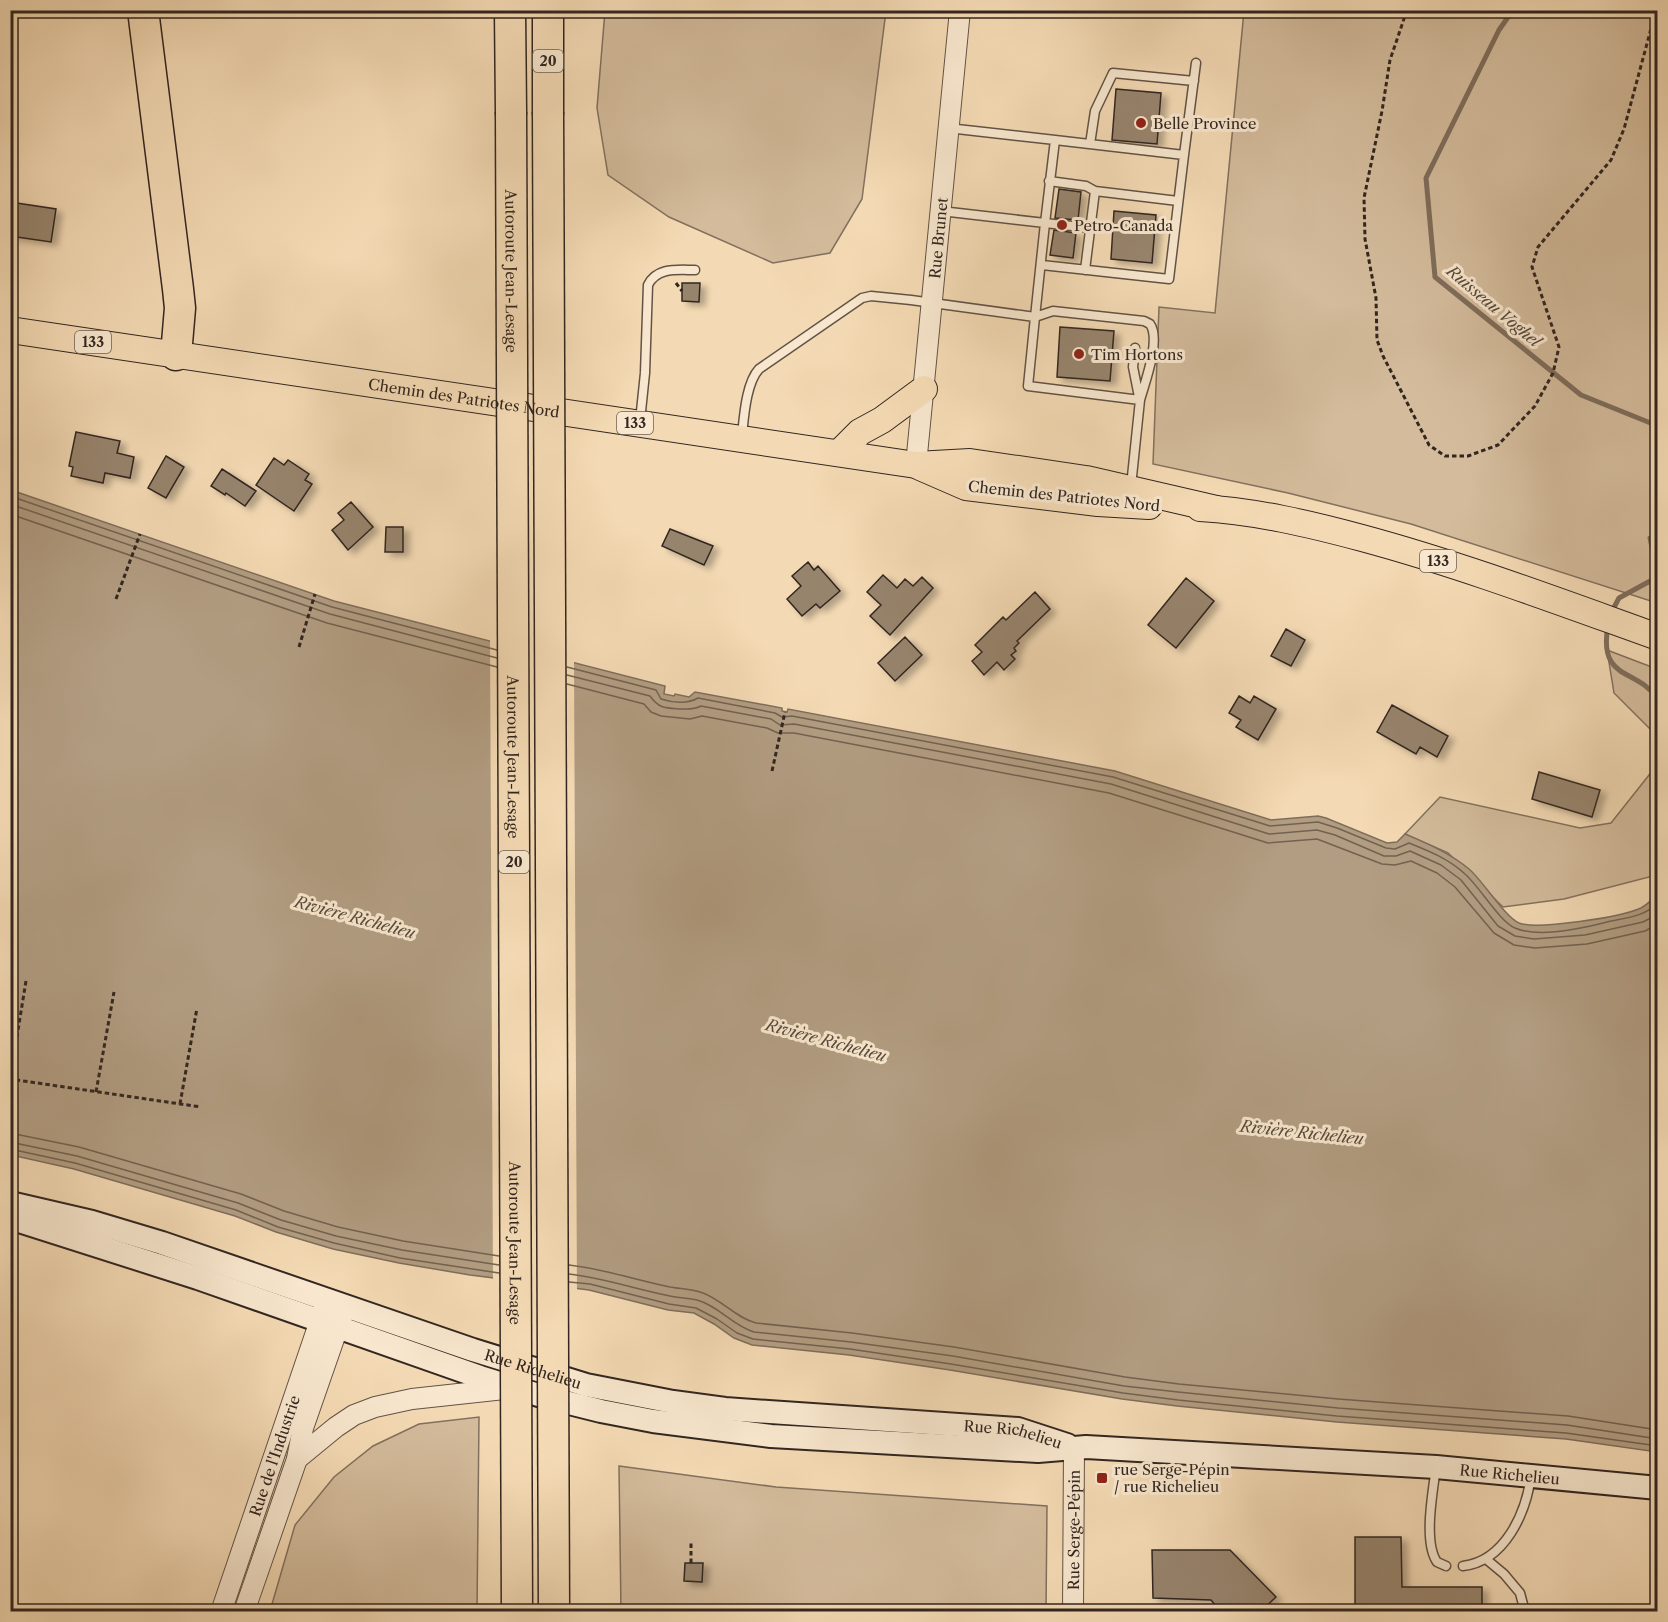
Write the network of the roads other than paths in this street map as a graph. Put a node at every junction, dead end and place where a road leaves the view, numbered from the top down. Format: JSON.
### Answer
{"nodes":[{"id":1,"x":143,"y":10,"type":"edge"},
{"id":2,"x":510,"y":10,"type":"edge"},
{"id":3,"x":548,"y":10,"type":"edge"},
{"id":4,"x":960,"y":10,"type":"edge"},
{"id":5,"x":1196,"y":63,"type":"dead end"},
{"id":6,"x":1194,"y":81,"type":"junction"},
{"id":7,"x":948,"y":128,"type":"junction"},
{"id":8,"x":1055,"y":140,"type":"junction"},
{"id":9,"x":1090,"y":144,"type":"junction"},
{"id":10,"x":1184,"y":155,"type":"junction"},
{"id":11,"x":1049,"y":181,"type":"junction"},
{"id":12,"x":1095,"y":191,"type":"junction"},
{"id":13,"x":1178,"y":201,"type":"junction"},
{"id":14,"x":941,"y":211,"type":"junction"},
{"id":15,"x":1045,"y":223,"type":"junction"},
{"id":16,"x":1090,"y":228,"type":"junction"},
{"id":17,"x":1042,"y":265,"type":"junction"},
{"id":18,"x":695,"y":270,"type":"dead end"},
{"id":19,"x":1085,"y":270,"type":"junction"},
{"id":20,"x":932,"y":303,"type":"junction"},
{"id":21,"x":1035,"y":317,"type":"junction"},
{"id":22,"x":10,"y":330,"type":"edge"},
{"id":23,"x":1135,"y":348,"type":"dead end"},
{"id":24,"x":176,"y":355,"type":"junction"},
{"id":25,"x":924,"y":389,"type":"junction"},
{"id":26,"x":1140,"y":400,"type":"junction"},
{"id":27,"x":640,"y":424,"type":"junction"},
{"id":28,"x":742,"y":439,"type":"junction"},
{"id":29,"x":839,"y":453,"type":"junction"},
{"id":30,"x":916,"y":465,"type":"junction"},
{"id":31,"x":1130,"y":497,"type":"junction"},
{"id":32,"x":1658,"y":637,"type":"edge"},
{"id":33,"x":10,"y":1203,"type":"edge"},
{"id":34,"x":10,"y":1218,"type":"edge"},
{"id":35,"x":333,"y":1313,"type":"junction"},
{"id":36,"x":514,"y":1388,"type":"junction"},
{"id":37,"x":1074,"y":1447,"type":"junction"},
{"id":38,"x":297,"y":1459,"type":"junction"},
{"id":39,"x":1436,"y":1467,"type":"junction"},
{"id":40,"x":1531,"y":1475,"type":"junction"},
{"id":41,"x":1658,"y":1488,"type":"edge"},
{"id":42,"x":1486,"y":1559,"type":"junction"},
{"id":43,"x":1446,"y":1566,"type":"dead end"},
{"id":44,"x":1462,"y":1566,"type":"dead end"},
{"id":45,"x":221,"y":1611,"type":"edge"},
{"id":46,"x":244,"y":1611,"type":"edge"},
{"id":47,"x":517,"y":1611,"type":"edge"},
{"id":48,"x":554,"y":1611,"type":"edge"},
{"id":49,"x":1073,"y":1611,"type":"edge"},
{"id":50,"x":1525,"y":1611,"type":"edge"}],
"edges":[{"from":1,"to":24,"type":"highway"},
{"from":2,"to":47,"type":"highway","name":"Autoroute Jean-Lesage","number":"20","bridge":true},
{"from":3,"to":48,"type":"highway","number":"20","bridge":true},
{"from":4,"to":7,"type":"street","name":"Rue Brunet"},
{"from":5,"to":6,"type":"lane"},
{"from":6,"to":9,"type":"lane"},
{"from":6,"to":10,"type":"lane"},
{"from":7,"to":8,"type":"lane"},
{"from":7,"to":14,"type":"street","name":"Rue Brunet"},
{"from":8,"to":9,"type":"lane"},
{"from":8,"to":11,"type":"lane"},
{"from":9,"to":10,"type":"lane"},
{"from":10,"to":13,"type":"lane"},
{"from":11,"to":12,"type":"lane"},
{"from":11,"to":15,"type":"lane"},
{"from":12,"to":13,"type":"lane"},
{"from":12,"to":16,"type":"lane"},
{"from":13,"to":19,"type":"lane"},
{"from":14,"to":15,"type":"lane"},
{"from":14,"to":20,"type":"street","name":"Rue Brunet"},
{"from":15,"to":16,"type":"lane"},
{"from":15,"to":17,"type":"lane"},
{"from":16,"to":19,"type":"lane"},
{"from":17,"to":19,"type":"lane"},
{"from":17,"to":21,"type":"lane"},
{"from":18,"to":27,"type":"lane"},
{"from":20,"to":21,"type":"lane"},
{"from":20,"to":25,"type":"street","name":"Rue Brunet"},
{"from":20,"to":28,"type":"lane"},
{"from":21,"to":26,"type":"lane"},
{"from":21,"to":26,"type":"lane"},
{"from":22,"to":24,"type":"main road","name":"Chemin des Patriotes Nord","number":"133"},
{"from":23,"to":26,"type":"lane"},
{"from":24,"to":27,"type":"main road","name":"Chemin des Patriotes Nord","number":"133"},
{"from":25,"to":29,"type":"main road"},
{"from":25,"to":30,"type":"street","name":"Rue Brunet"},
{"from":26,"to":31,"type":"lane"},
{"from":27,"to":28,"type":"main road","name":"Chemin des Patriotes Nord","number":"133"},
{"from":28,"to":29,"type":"main road","name":"Chemin des Patriotes Nord","number":"133"},
{"from":29,"to":30,"type":"main road","name":"Chemin des Patriotes Nord","number":"133"},
{"from":30,"to":31,"type":"main road","name":"Chemin des Patriotes Nord","number":"133"},
{"from":31,"to":32,"type":"main road","name":"Chemin des Patriotes Nord","number":"133"},
{"from":33,"to":35,"type":"main road","name":"Rue Richelieu"},
{"from":34,"to":35,"type":"main road","name":"Rue Richelieu"},
{"from":35,"to":36,"type":"main road","name":"Rue Richelieu"},
{"from":35,"to":37,"type":"main road","name":"Rue Richelieu"},
{"from":35,"to":38,"type":"street","name":"Rue de l'Industrie"},
{"from":35,"to":45,"type":"street","name":"Rue de l'Industrie"},
{"from":36,"to":37,"type":"main road","name":"Rue Richelieu"},
{"from":36,"to":38,"type":"street"},
{"from":37,"to":39,"type":"main road","name":"Rue Richelieu"},
{"from":37,"to":49,"type":"street","name":"Rue Serge-Pépin"},
{"from":38,"to":46,"type":"street","name":"Rue de l'Industrie"},
{"from":39,"to":40,"type":"main road","name":"Rue Richelieu"},
{"from":39,"to":43,"type":"lane"},
{"from":40,"to":41,"type":"main road","name":"Rue Richelieu"},
{"from":40,"to":42,"type":"lane"},
{"from":42,"to":44,"type":"lane"},
{"from":42,"to":50,"type":"lane"}]}
